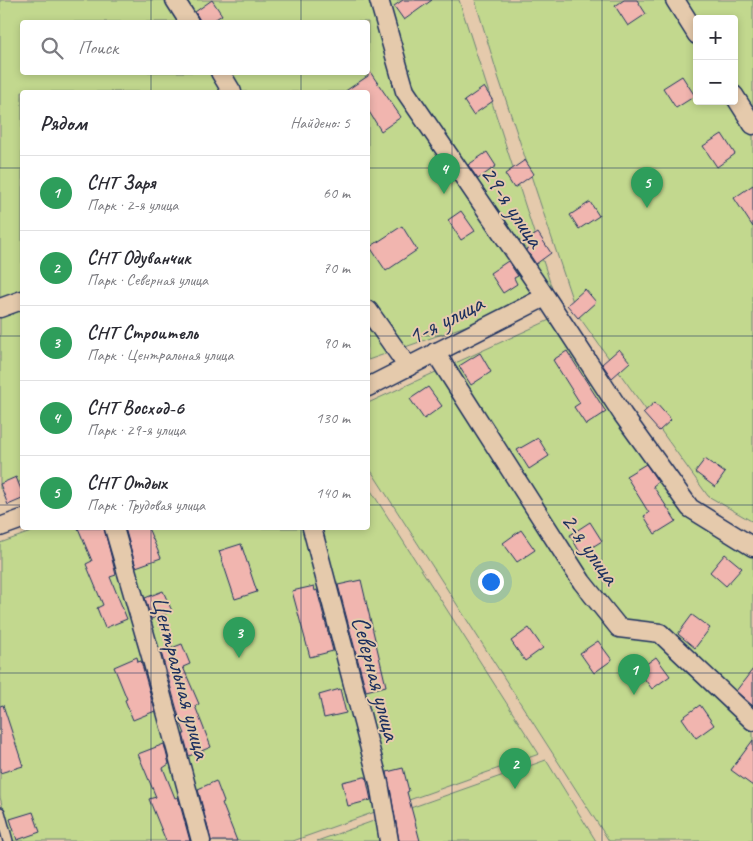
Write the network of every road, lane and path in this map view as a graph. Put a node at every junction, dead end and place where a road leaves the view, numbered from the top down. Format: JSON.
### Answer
{"nodes":[{"id":1,"x":175,"y":0,"type":"edge"},
{"id":2,"x":379,"y":0,"type":"edge"},
{"id":3,"x":675,"y":0,"type":"edge"},
{"id":4,"x":188,"y":20,"type":"edge"},
{"id":5,"x":693,"y":29,"type":"edge"},
{"id":6,"x":222,"y":75,"type":"edge"},
{"id":7,"x":231,"y":90,"type":"edge"},
{"id":8,"x":738,"y":101,"type":"edge"},
{"id":9,"x":753,"y":125,"type":"edge"},
{"id":10,"x":547,"y":300,"type":"junction"},
{"id":11,"x":20,"y":301,"type":"edge"},
{"id":12,"x":0,"y":308,"type":"edge"},
{"id":13,"x":370,"y":313,"type":"edge"},
{"id":14,"x":435,"y":352,"type":"junction"},
{"id":15,"x":408,"y":366,"type":"junction"},
{"id":16,"x":370,"y":386,"type":"edge"},
{"id":17,"x":20,"y":520,"type":"edge"},
{"id":18,"x":0,"y":527,"type":"edge"},
{"id":19,"x":115,"y":530,"type":"edge"},
{"id":20,"x":313,"y":530,"type":"edge"},
{"id":21,"x":753,"y":547,"type":"edge"},
{"id":22,"x":753,"y":721,"type":"edge"},
{"id":23,"x":0,"y":812,"type":"edge"},
{"id":24,"x":8,"y":841,"type":"edge"},
{"id":25,"x":201,"y":841,"type":"edge"},
{"id":26,"x":389,"y":841,"type":"edge"}],
"edges":[{"from":1,"to":4,"type":"street"},
{"from":2,"to":10,"type":"street","name":"29-я улица"},
{"from":3,"to":5,"type":"street"},
{"from":6,"to":7,"type":"street"},
{"from":8,"to":9,"type":"street"},
{"from":10,"to":14,"type":"street","name":"1-я улица"},
{"from":10,"to":21,"type":"street","name":"29-я улица"},
{"from":11,"to":12,"type":"street"},
{"from":13,"to":15,"type":"street"},
{"from":14,"to":15,"type":"street","name":"1-я улица"},
{"from":14,"to":22,"type":"street","name":"2-я улица"},
{"from":15,"to":16,"type":"street","name":"1-я улица"},
{"from":17,"to":18,"type":"street"},
{"from":19,"to":25,"type":"street","name":"Центральная улица"},
{"from":20,"to":26,"type":"street","name":"Северная улица"},
{"from":23,"to":24,"type":"lane"}]}
